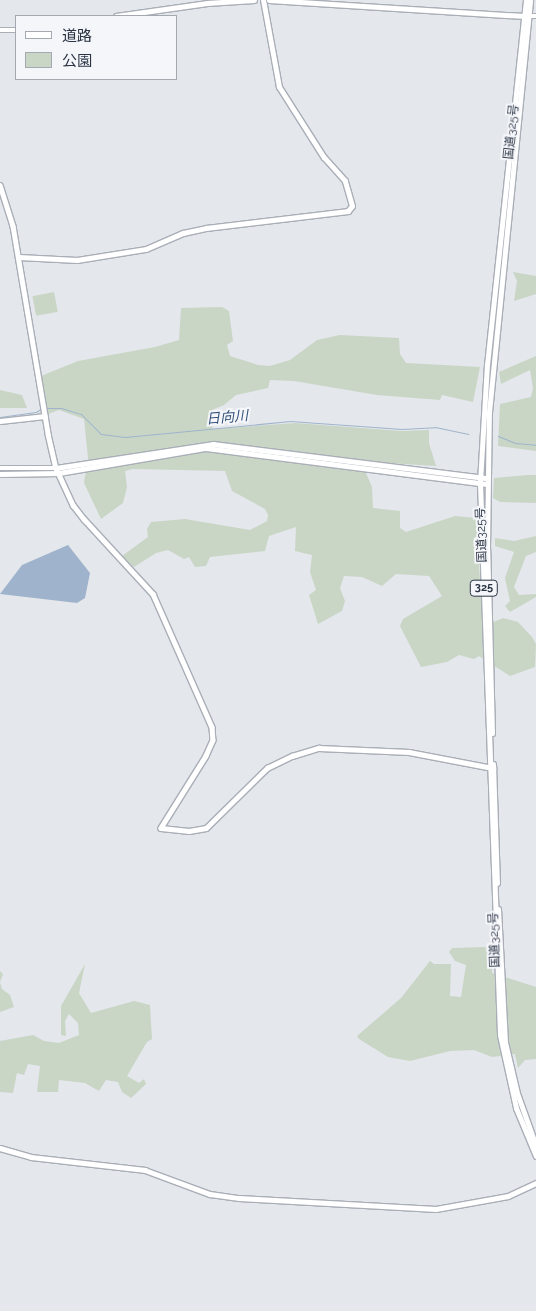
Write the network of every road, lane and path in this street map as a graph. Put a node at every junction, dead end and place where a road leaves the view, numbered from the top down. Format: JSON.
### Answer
{"nodes":[{"id":1,"x":254,"y":0,"type":"edge"},
{"id":2,"x":262,"y":0,"type":"edge"},
{"id":3,"x":269,"y":0,"type":"edge"},
{"id":4,"x":526,"y":0,"type":"edge"},
{"id":5,"x":530,"y":0,"type":"edge"},
{"id":6,"x":123,"y":15,"type":"edge"},
{"id":7,"x":526,"y":16,"type":"junction"},
{"id":8,"x":536,"y":16,"type":"edge"},
{"id":9,"x":0,"y":30,"type":"edge"},
{"id":10,"x":15,"y":30,"type":"edge"},
{"id":11,"x":0,"y":185,"type":"edge"},
{"id":12,"x":19,"y":257,"type":"junction"},
{"id":13,"x":44,"y":413,"type":"junction"},
{"id":14,"x":0,"y":421,"type":"edge"},
{"id":15,"x":0,"y":468,"type":"edge"},
{"id":16,"x":58,"y":470,"type":"junction"},
{"id":17,"x":0,"y":474,"type":"edge"},
{"id":18,"x":480,"y":480,"type":"junction"},
{"id":19,"x":487,"y":481,"type":"junction"},
{"id":20,"x":493,"y":769,"type":"junction"},
{"id":21,"x":536,"y":1146,"type":"edge"},
{"id":22,"x":0,"y":1148,"type":"edge"},
{"id":23,"x":536,"y":1156,"type":"edge"},
{"id":24,"x":536,"y":1183,"type":"edge"}],
"edges":[{"from":1,"to":6,"type":"street"},
{"from":2,"to":12,"type":"street"},
{"from":3,"to":7,"type":"street"},
{"from":4,"to":7,"type":"highway","name":"国道325号","number":"325"},
{"from":5,"to":7,"type":"highway","name":"国道325号","number":"325"},
{"from":7,"to":8,"type":"street"},
{"from":7,"to":18,"type":"highway","name":"国道325号","number":"325"},
{"from":7,"to":19,"type":"highway","name":"国道325号","number":"325"},
{"from":9,"to":10,"type":"street"},
{"from":11,"to":12,"type":"street"},
{"from":12,"to":13,"type":"street"},
{"from":13,"to":14,"type":"street"},
{"from":13,"to":16,"type":"street"},
{"from":15,"to":16,"type":"street"},
{"from":16,"to":17,"type":"street"},
{"from":16,"to":18,"type":"street"},
{"from":16,"to":20,"type":"street"},
{"from":18,"to":19,"type":"street"},
{"from":18,"to":20,"type":"highway","name":"国道325号","number":"325"},
{"from":19,"to":20,"type":"highway","name":"国道325号","number":"325"},
{"from":20,"to":21,"type":"highway","name":"国道325号","number":"325"},
{"from":20,"to":23,"type":"highway","name":"国道325号","number":"325"},
{"from":22,"to":24,"type":"street"}]}
